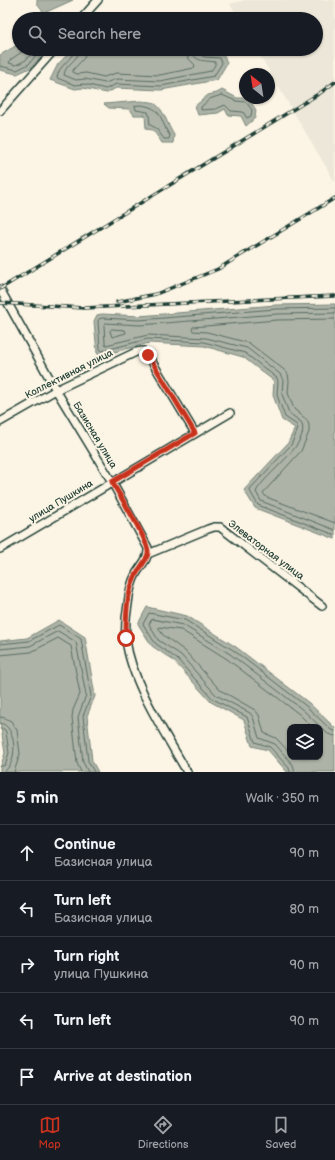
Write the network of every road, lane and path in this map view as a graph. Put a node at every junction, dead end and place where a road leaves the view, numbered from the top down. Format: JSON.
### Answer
{"nodes":[{"id":1,"x":98,"y":0,"type":"edge"},
{"id":2,"x":88,"y":12,"type":"edge"},
{"id":3,"x":49,"y":56,"type":"edge"},
{"id":4,"x":0,"y":111,"type":"edge"},
{"id":5,"x":0,"y":289,"type":"edge"},
{"id":6,"x":56,"y":390,"type":"junction"},
{"id":7,"x":230,"y":413,"type":"dead end"},
{"id":8,"x":0,"y":422,"type":"edge"},
{"id":9,"x":195,"y":433,"type":"junction"},
{"id":10,"x":112,"y":482,"type":"junction"},
{"id":11,"x":0,"y":549,"type":"edge"},
{"id":12,"x":148,"y":554,"type":"junction"},
{"id":13,"x":322,"y":606,"type":"dead end"},
{"id":14,"x":187,"y":772,"type":"edge"}],
"edges":[{"from":1,"to":2,"type":"street"},
{"from":3,"to":4,"type":"street"},
{"from":5,"to":6,"type":"street","name":"Базисная улица"},
{"from":6,"to":8,"type":"street","name":"Коллективная улица"},
{"from":6,"to":9,"type":"street","name":"Коллективная улица"},
{"from":6,"to":10,"type":"street","name":"Базисная улица"},
{"from":7,"to":9,"type":"street","name":"улица Пушкина"},
{"from":9,"to":10,"type":"street","name":"улица Пушкина"},
{"from":10,"to":11,"type":"street","name":"улица Пушкина"},
{"from":10,"to":12,"type":"street","name":"Базисная улица"},
{"from":12,"to":13,"type":"street","name":"Элеваторная улица"},
{"from":12,"to":14,"type":"street"}]}
